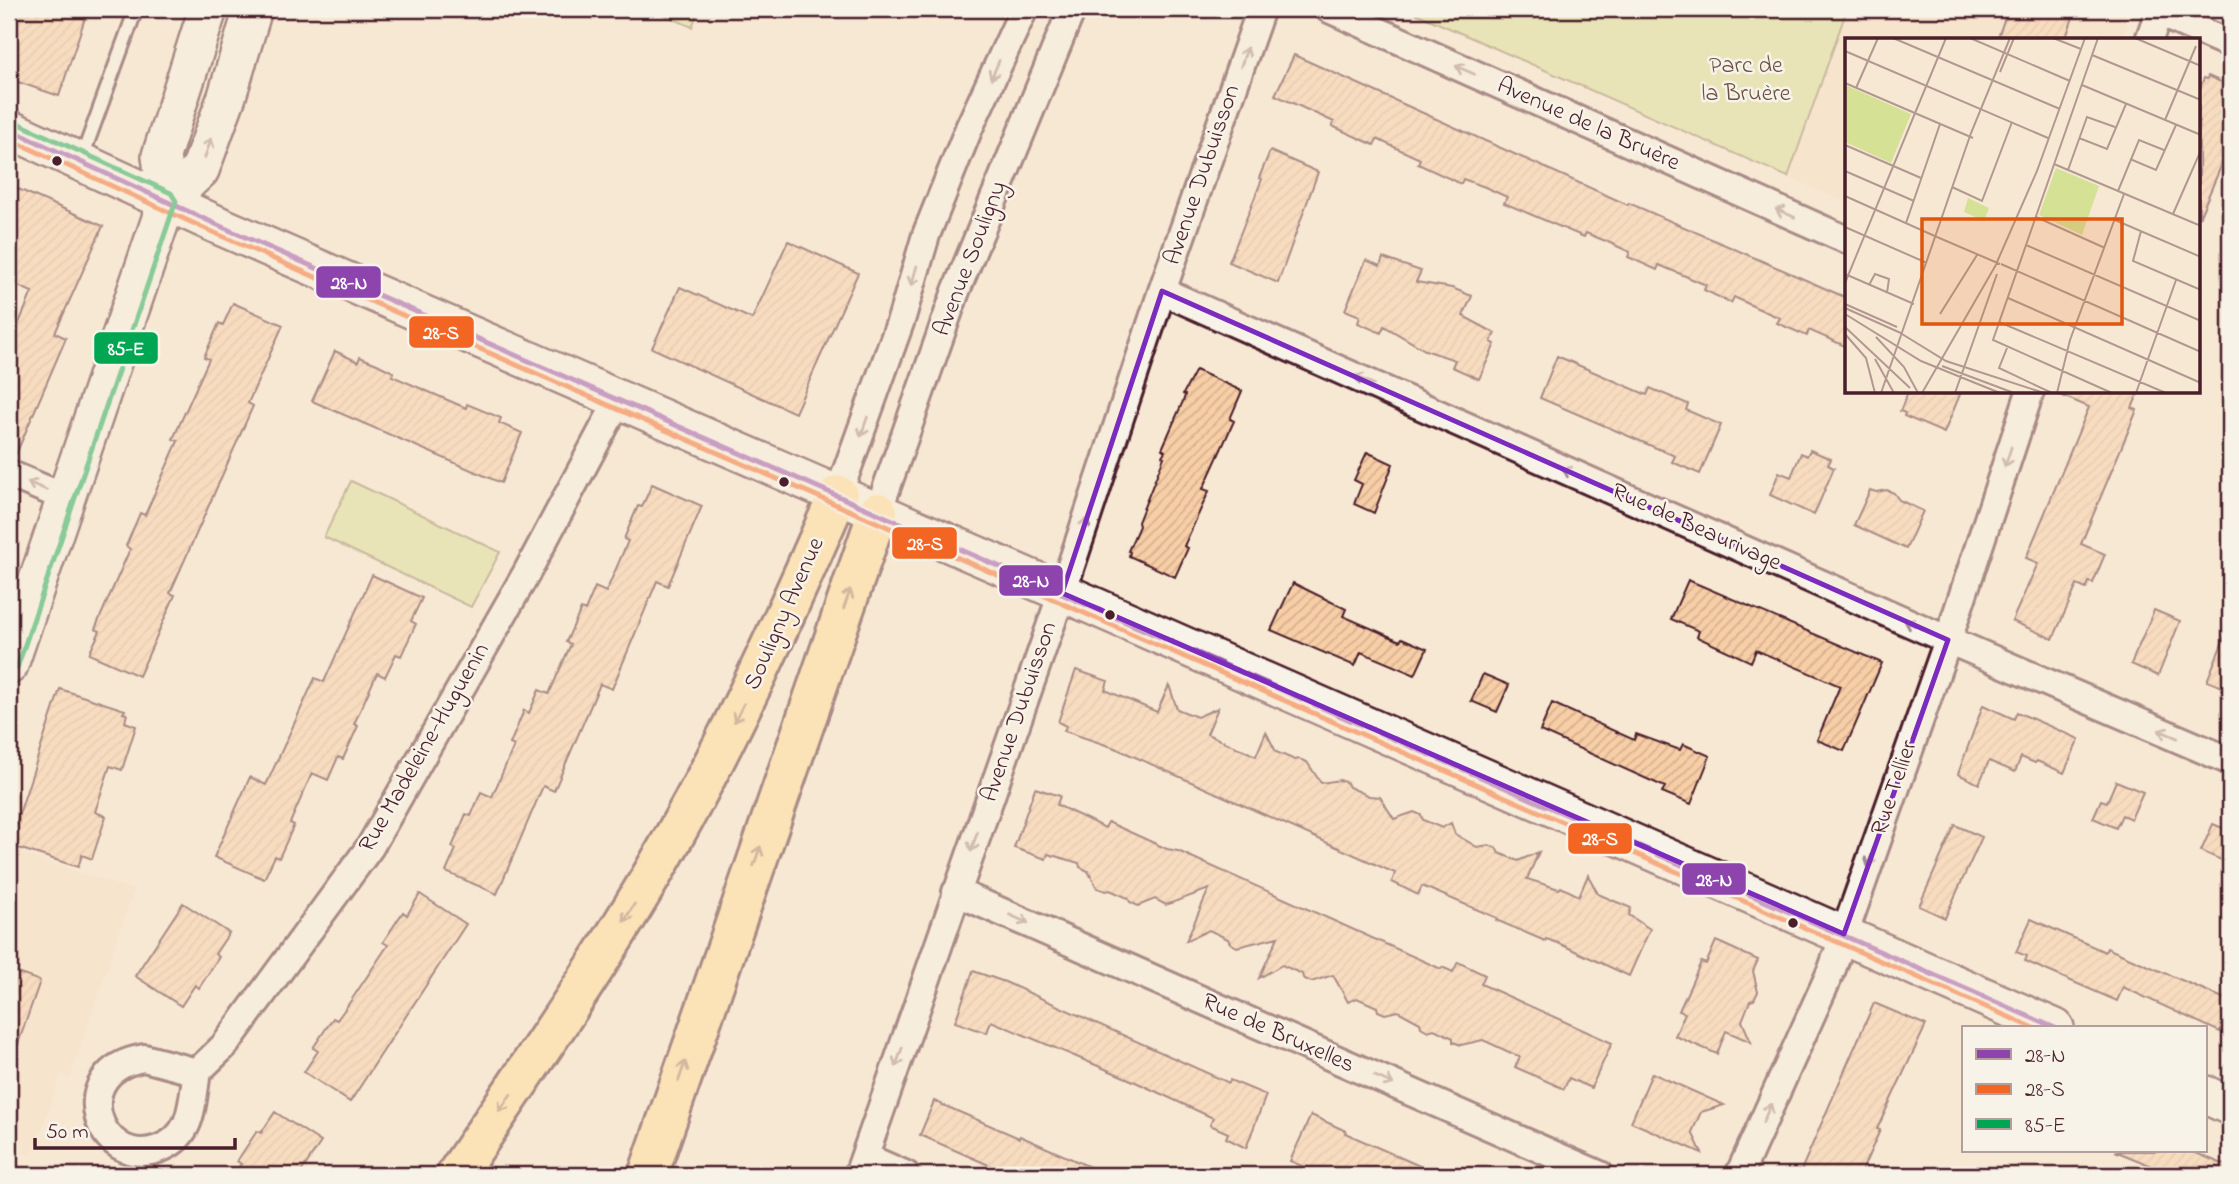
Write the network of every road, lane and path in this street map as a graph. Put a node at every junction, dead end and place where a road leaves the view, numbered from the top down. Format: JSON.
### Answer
{"nodes":[{"id":1,"x":136,"y":9,"type":"edge"},
{"id":2,"x":208,"y":9,"type":"edge"},
{"id":3,"x":253,"y":9,"type":"edge"},
{"id":4,"x":1024,"y":9,"type":"edge"},
{"id":5,"x":1072,"y":9,"type":"edge"},
{"id":6,"x":1261,"y":9,"type":"edge"},
{"id":7,"x":1329,"y":9,"type":"edge"},
{"id":8,"x":2160,"y":11,"type":"edge"},
{"id":9,"x":2150,"y":38,"type":"edge"},
{"id":10,"x":2230,"y":44,"type":"edge"},
{"id":11,"x":9,"y":128,"type":"edge"},
{"id":12,"x":81,"y":160,"type":"junction"},
{"id":13,"x":167,"y":201,"type":"junction"},
{"id":14,"x":1845,"y":239,"type":"edge"},
{"id":15,"x":1162,"y":291,"type":"junction"},
{"id":16,"x":2029,"y":394,"type":"edge"},
{"id":17,"x":618,"y":401,"type":"junction"},
{"id":18,"x":9,"y":474,"type":"edge"},
{"id":19,"x":838,"y":495,"type":"junction"},
{"id":20,"x":66,"y":498,"type":"junction"},
{"id":21,"x":878,"y":512,"type":"junction"},
{"id":22,"x":1062,"y":593,"type":"junction"},
{"id":23,"x":1948,"y":640,"type":"junction"},
{"id":24,"x":9,"y":665,"type":"edge"},
{"id":25,"x":2230,"y":761,"type":"edge"},
{"id":26,"x":956,"y":892,"type":"junction"},
{"id":27,"x":1844,"y":934,"type":"junction"},
{"id":28,"x":2051,"y":1026,"type":"edge"},
{"id":29,"x":197,"y":1072,"type":"dead end"},
{"id":30,"x":2208,"y":1096,"type":"edge"},
{"id":31,"x":2230,"y":1106,"type":"edge"},
{"id":32,"x":861,"y":1166,"type":"edge"},
{"id":33,"x":456,"y":1175,"type":"edge"},
{"id":34,"x":648,"y":1175,"type":"edge"},
{"id":35,"x":906,"y":1175,"type":"edge"},
{"id":36,"x":1600,"y":1175,"type":"edge"},
{"id":37,"x":1739,"y":1175,"type":"edge"}],
"edges":[{"from":1,"to":12,"type":"lane"},
{"from":2,"to":13,"type":"main road"},
{"from":13,"to":3,"type":"main road","one_way":true},
{"from":4,"to":19,"type":"street","name":"Souligny Avenue","one_way":true},
{"from":5,"to":21,"type":"street","name":"Avenue Souligny"},
{"from":15,"to":6,"type":"street","name":"Avenue Dubuisson","one_way":true},
{"from":14,"to":7,"type":"street","name":"Avenue de la Bruère","one_way":true},
{"from":8,"to":9,"type":"street"},
{"from":8,"to":10,"type":"street"},
{"from":11,"to":12,"type":"main road"},
{"from":12,"to":13,"type":"main road"},
{"from":13,"to":17,"type":"main road"},
{"from":13,"to":20,"type":"main road"},
{"from":22,"to":15,"type":"street","name":"Avenue Dubuisson","one_way":true},
{"from":23,"to":15,"type":"street","name":"Rue de Beaurivage","one_way":true},
{"from":16,"to":23,"type":"street","name":"Rue Tellier","one_way":true},
{"from":17,"to":19,"type":"main road"},
{"from":17,"to":29,"type":"street","name":"Rue Madeleine-Huguenin"},
{"from":20,"to":18,"type":"street","one_way":true},
{"from":19,"to":21,"type":"main road"},
{"from":19,"to":33,"type":"highway","name":"Souligny Avenue","one_way":true},
{"from":20,"to":24,"type":"main road"},
{"from":21,"to":22,"type":"main road"},
{"from":34,"to":21,"type":"highway","name":"Souligny Avenue","one_way":true},
{"from":22,"to":26,"type":"street","name":"Avenue Dubuisson","one_way":true},
{"from":22,"to":27,"type":"main road"},
{"from":25,"to":23,"type":"street","name":"Rue de Beaurivage","one_way":true},
{"from":23,"to":27,"type":"street","name":"Rue Tellier","one_way":true},
{"from":26,"to":32,"type":"street","name":"Avenue Dubuisson","one_way":true},
{"from":26,"to":36,"type":"street","name":"Rue de Bruxelles","one_way":true},
{"from":27,"to":28,"type":"main road"},
{"from":37,"to":27,"type":"street","name":"Rue Tellier","one_way":true},
{"from":30,"to":31,"type":"main road"},
{"from":32,"to":35,"type":"street"}]}
